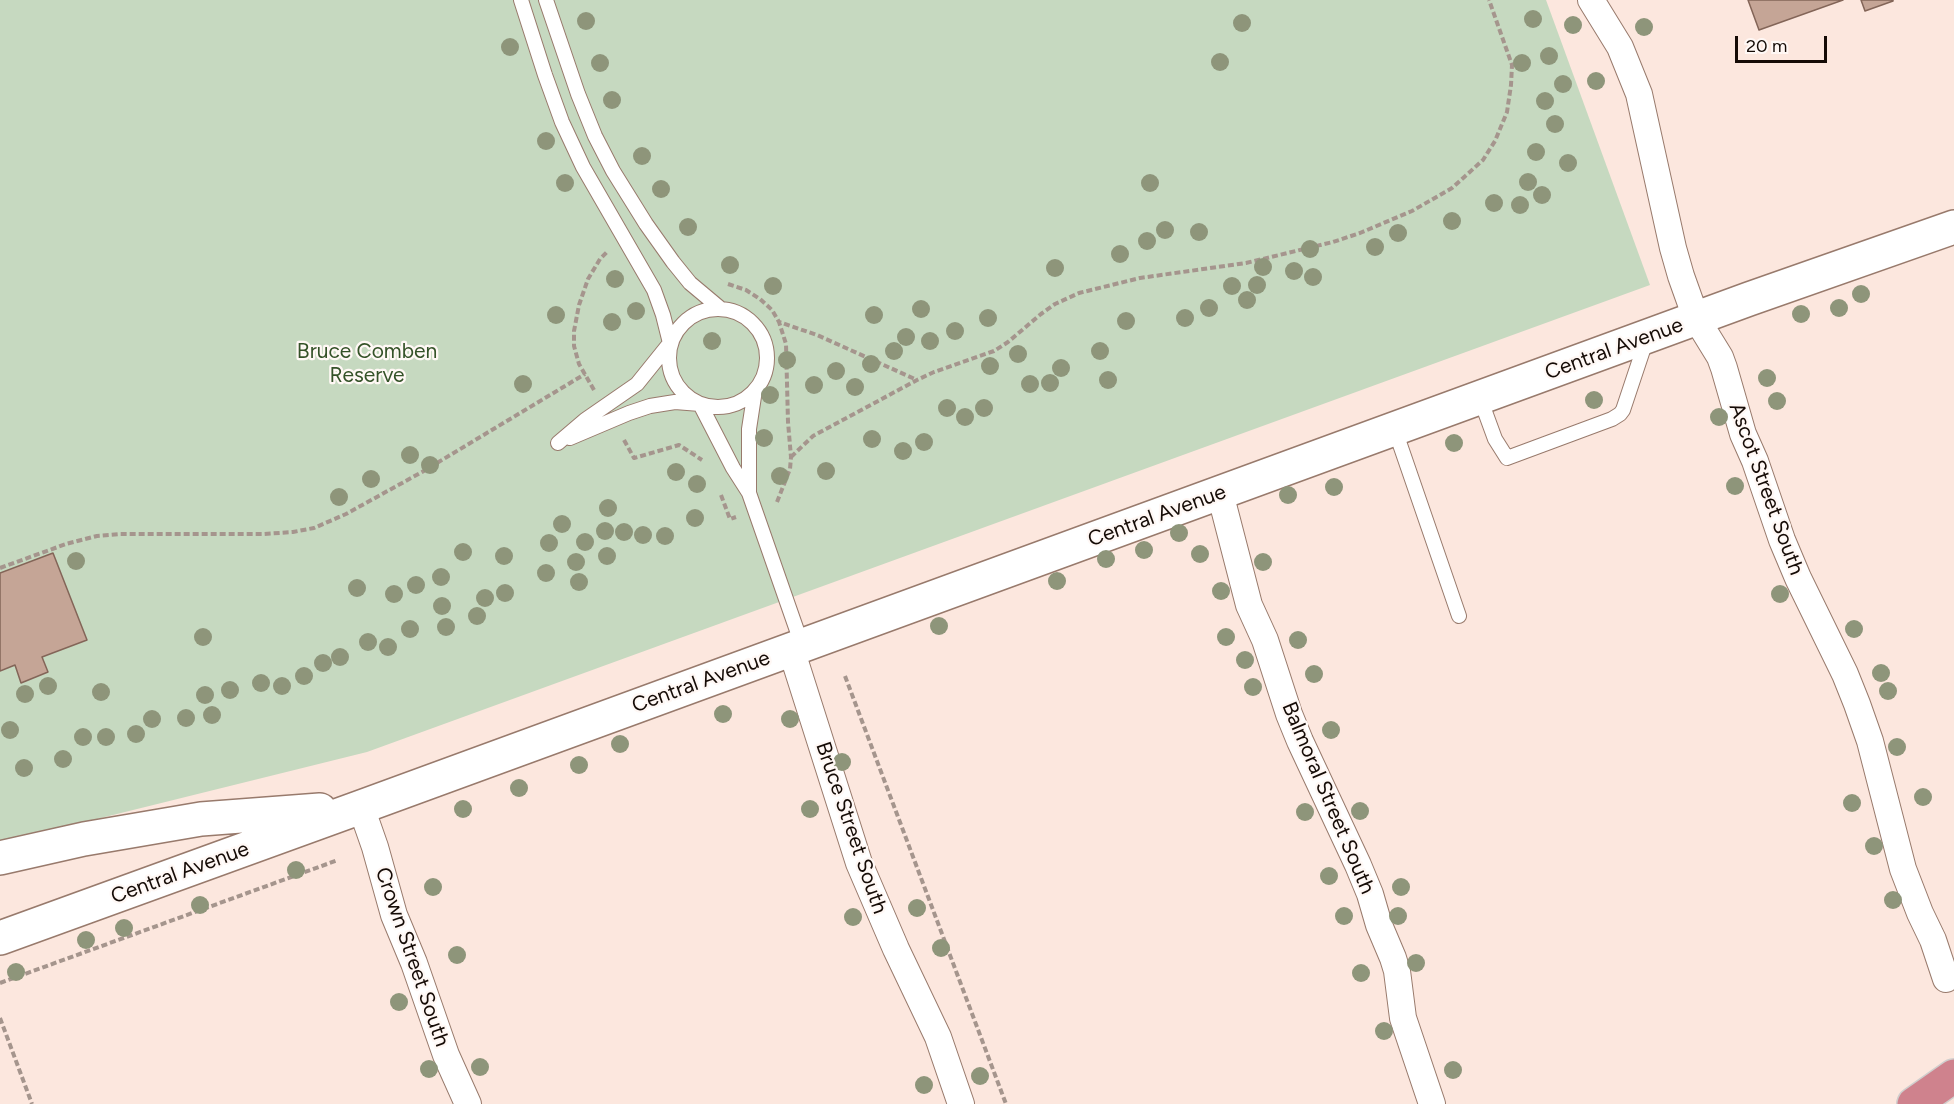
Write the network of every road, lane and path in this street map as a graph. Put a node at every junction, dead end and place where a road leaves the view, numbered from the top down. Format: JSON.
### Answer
{"nodes":[{"id":1,"x":521,"y":0,"type":"edge"},
{"id":2,"x":546,"y":0,"type":"edge"},
{"id":3,"x":1489,"y":0,"type":"edge"},
{"id":4,"x":1591,"y":0,"type":"edge"},
{"id":5,"x":1954,"y":226,"type":"edge"},
{"id":6,"x":718,"y":280,"type":"dead end"},
{"id":7,"x":721,"y":309,"type":"junction"},
{"id":8,"x":1696,"y":318,"type":"junction"},
{"id":9,"x":779,"y":322,"type":"junction"},
{"id":10,"x":1648,"y":336,"type":"junction"},
{"id":11,"x":670,"y":343,"type":"junction"},
{"id":12,"x":585,"y":374,"type":"dead end"},
{"id":13,"x":917,"y":380,"type":"junction"},
{"id":14,"x":755,"y":390,"type":"junction"},
{"id":15,"x":1480,"y":398,"type":"junction"},
{"id":16,"x":700,"y":404,"type":"junction"},
{"id":17,"x":1395,"y":430,"type":"junction"},
{"id":18,"x":791,"y":457,"type":"junction"},
{"id":19,"x":749,"y":493,"type":"junction"},
{"id":20,"x":1220,"y":493,"type":"junction"},
{"id":21,"x":777,"y":502,"type":"dead end"},
{"id":22,"x":0,"y":568,"type":"edge"},
{"id":23,"x":1459,"y":616,"type":"dead end"},
{"id":24,"x":796,"y":647,"type":"junction"},
{"id":25,"x":845,"y":676,"type":"dead end"},
{"id":26,"x":361,"y":807,"type":"junction"},
{"id":27,"x":0,"y":858,"type":"edge"},
{"id":28,"x":338,"y":860,"type":"dead end"},
{"id":29,"x":0,"y":938,"type":"edge"},
{"id":30,"x":1946,"y":979,"type":"dead end"},
{"id":31,"x":0,"y":983,"type":"edge"},
{"id":32,"x":0,"y":1018,"type":"edge"},
{"id":33,"x":1954,"y":1076,"type":"edge"},
{"id":34,"x":32,"y":1104,"type":"edge"},
{"id":35,"x":468,"y":1104,"type":"edge"},
{"id":36,"x":961,"y":1104,"type":"edge"},
{"id":37,"x":1006,"y":1104,"type":"edge"},
{"id":38,"x":1432,"y":1104,"type":"edge"},
{"id":39,"x":1914,"y":1104,"type":"edge"}],
"edges":[{"from":1,"to":11,"type":"lane"},
{"from":2,"to":7,"type":"lane"},
{"from":3,"to":13,"type":"path"},
{"from":4,"to":8,"type":"street","name":"Ascot Street South"},
{"from":5,"to":8,"type":"main road","name":"Central Avenue"},
{"from":6,"to":9,"type":"path"},
{"from":7,"to":11,"type":"lane"},
{"from":7,"to":14,"type":"lane"},
{"from":8,"to":10,"type":"main road","name":"Central Avenue"},
{"from":8,"to":30,"type":"street","name":"Ascot Street South"},
{"from":9,"to":13,"type":"path"},
{"from":9,"to":18,"type":"path"},
{"from":10,"to":15,"type":"main road","name":"Central Avenue"},
{"from":10,"to":15,"type":"lane"},
{"from":11,"to":16,"type":"lane"},
{"from":11,"to":16,"type":"lane"},
{"from":12,"to":22,"type":"path"},
{"from":13,"to":18,"type":"path"},
{"from":14,"to":16,"type":"lane"},
{"from":14,"to":19,"type":"lane"},
{"from":15,"to":17,"type":"main road","name":"Central Avenue"},
{"from":16,"to":19,"type":"lane"},
{"from":17,"to":20,"type":"main road","name":"Central Avenue"},
{"from":17,"to":23,"type":"lane"},
{"from":18,"to":21,"type":"path"},
{"from":19,"to":24,"type":"lane"},
{"from":20,"to":24,"type":"main road","name":"Central Avenue"},
{"from":20,"to":38,"type":"street","name":"Balmoral Street South"},
{"from":24,"to":26,"type":"main road","name":"Central Avenue"},
{"from":24,"to":36,"type":"street","name":"Bruce Street South"},
{"from":25,"to":37,"type":"path"},
{"from":26,"to":27,"type":"main road","name":"Central Avenue"},
{"from":26,"to":29,"type":"main road","name":"Central Avenue"},
{"from":26,"to":35,"type":"street","name":"Crown Street South"},
{"from":28,"to":31,"type":"path"},
{"from":32,"to":34,"type":"path"},
{"from":33,"to":39,"type":"highway"}]}
